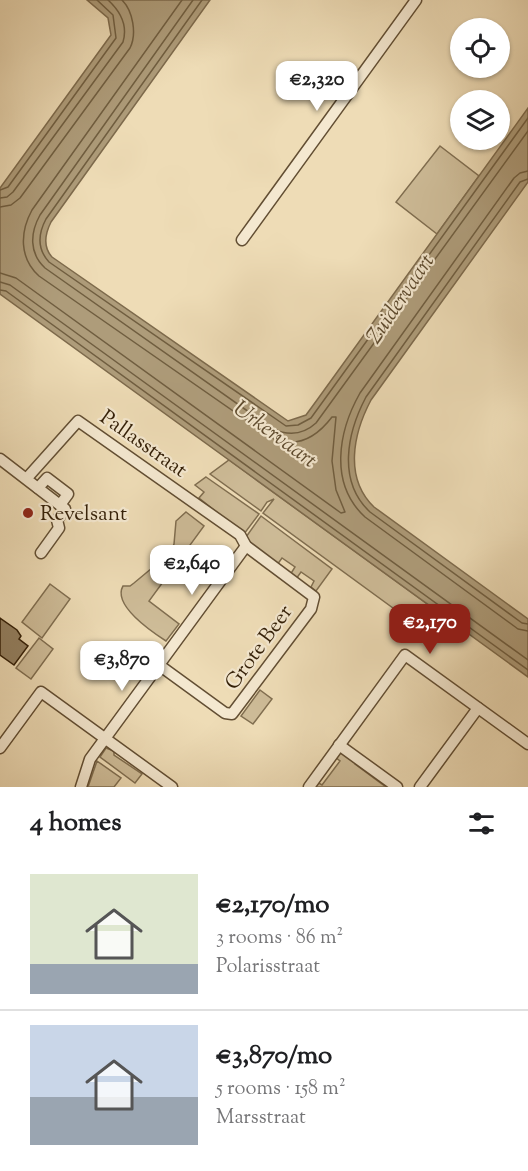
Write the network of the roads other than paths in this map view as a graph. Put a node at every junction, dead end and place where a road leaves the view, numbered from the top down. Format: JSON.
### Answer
{"nodes":[{"id":1,"x":416,"y":0,"type":"edge"},
{"id":2,"x":242,"y":240,"type":"dead end"},
{"id":3,"x":0,"y":459,"type":"edge"},
{"id":4,"x":27,"y":478,"type":"junction"},
{"id":5,"x":246,"y":546,"type":"junction"},
{"id":6,"x":41,"y":553,"type":"dead end"},
{"id":7,"x":159,"y":665,"type":"junction"},
{"id":8,"x":478,"y":708,"type":"junction"},
{"id":9,"x":105,"y":738,"type":"junction"},
{"id":10,"x":528,"y":744,"type":"edge"},
{"id":11,"x":339,"y":745,"type":"junction"},
{"id":12,"x":0,"y":748,"type":"edge"},
{"id":13,"x":81,"y":787,"type":"edge"},
{"id":14,"x":172,"y":787,"type":"edge"},
{"id":15,"x":309,"y":787,"type":"edge"},
{"id":16,"x":397,"y":787,"type":"edge"},
{"id":17,"x":420,"y":787,"type":"edge"}],
"edges":[{"from":1,"to":2,"type":"street"},
{"from":3,"to":4,"type":"street"},
{"from":4,"to":5,"type":"street","name":"Pallasstraat"},
{"from":4,"to":6,"type":"street"},
{"from":5,"to":7,"type":"street"},
{"from":5,"to":7,"type":"street","name":"Grote Beer"},
{"from":7,"to":9,"type":"street"},
{"from":8,"to":10,"type":"street"},
{"from":8,"to":11,"type":"street"},
{"from":8,"to":17,"type":"street"},
{"from":9,"to":12,"type":"street"},
{"from":9,"to":13,"type":"street"},
{"from":9,"to":14,"type":"street"},
{"from":11,"to":15,"type":"street"},
{"from":11,"to":16,"type":"street"}]}
